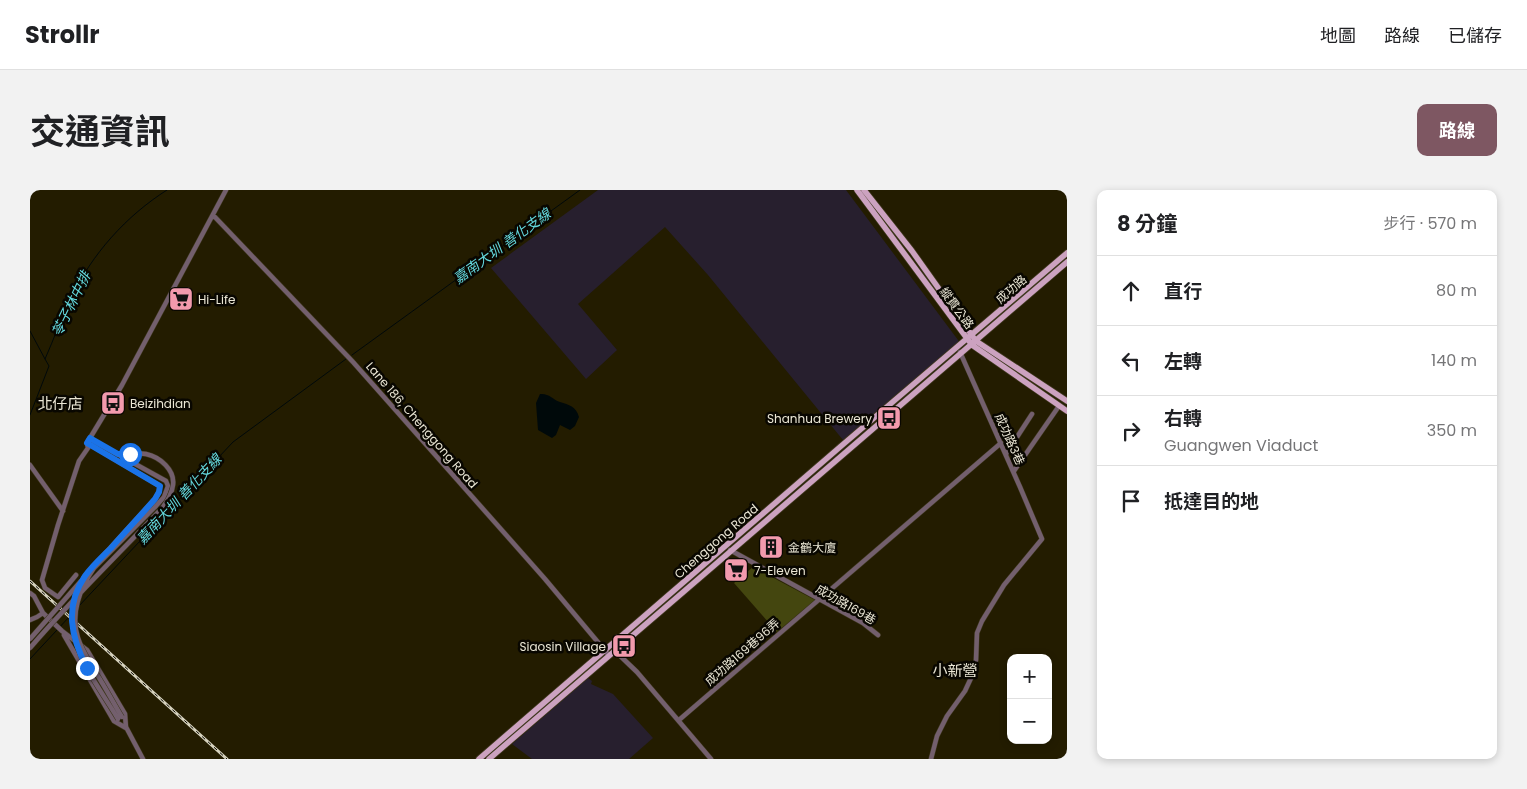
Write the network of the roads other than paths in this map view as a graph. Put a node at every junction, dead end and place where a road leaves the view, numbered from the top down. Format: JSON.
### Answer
{"nodes":[{"id":1,"x":226,"y":190,"type":"edge"},
{"id":2,"x":857,"y":190,"type":"edge"},
{"id":3,"x":864,"y":190,"type":"edge"},
{"id":4,"x":213,"y":215,"type":"junction"},
{"id":5,"x":1067,"y":253,"type":"edge"},
{"id":6,"x":1067,"y":262,"type":"edge"},
{"id":7,"x":970,"y":337,"type":"junction"},
{"id":8,"x":974,"y":343,"type":"junction"},
{"id":9,"x":956,"y":348,"type":"junction"},
{"id":10,"x":961,"y":354,"type":"junction"},
{"id":11,"x":1067,"y":401,"type":"edge"},
{"id":12,"x":1059,"y":406,"type":"junction"},
{"id":13,"x":1067,"y":411,"type":"edge"},
{"id":14,"x":1032,"y":414,"type":"dead end"},
{"id":15,"x":89,"y":441,"type":"junction"},
{"id":16,"x":1001,"y":443,"type":"junction"},
{"id":17,"x":118,"y":454,"type":"junction"},
{"id":18,"x":1006,"y":454,"type":"junction"},
{"id":19,"x":30,"y":465,"type":"edge"},
{"id":20,"x":1014,"y":471,"type":"junction"},
{"id":21,"x":62,"y":511,"type":"junction"},
{"id":22,"x":725,"y":546,"type":"junction"},
{"id":23,"x":730,"y":551,"type":"junction"},
{"id":24,"x":88,"y":572,"type":"junction"},
{"id":25,"x":76,"y":575,"type":"dead end"},
{"id":26,"x":30,"y":593,"type":"edge"},
{"id":27,"x":818,"y":599,"type":"junction"},
{"id":28,"x":43,"y":613,"type":"junction"},
{"id":29,"x":30,"y":620,"type":"edge"},
{"id":30,"x":62,"y":631,"type":"junction"},
{"id":31,"x":878,"y":635,"type":"dead end"},
{"id":32,"x":30,"y":640,"type":"edge"},
{"id":33,"x":76,"y":643,"type":"junction"},
{"id":34,"x":610,"y":645,"type":"junction"},
{"id":35,"x":30,"y":648,"type":"edge"},
{"id":36,"x":72,"y":648,"type":"junction"},
{"id":37,"x":604,"y":650,"type":"junction"},
{"id":38,"x":615,"y":651,"type":"junction"},
{"id":39,"x":609,"y":656,"type":"junction"},
{"id":40,"x":120,"y":718,"type":"junction"},
{"id":41,"x":678,"y":720,"type":"junction"},
{"id":42,"x":126,"y":728,"type":"junction"},
{"id":43,"x":143,"y":759,"type":"edge"},
{"id":44,"x":479,"y":759,"type":"edge"},
{"id":45,"x":489,"y":759,"type":"edge"},
{"id":46,"x":712,"y":759,"type":"edge"},
{"id":47,"x":931,"y":759,"type":"edge"}],
"edges":[{"from":1,"to":4,"type":"street"},
{"from":2,"to":7,"type":"main road","name":"縱貫公路"},
{"from":3,"to":7,"type":"main road","name":"縱貫公路"},
{"from":4,"to":15,"type":"street"},
{"from":4,"to":37,"type":"street","name":"Lane 186, Chenggong Road"},
{"from":5,"to":7,"type":"main road","name":"成功路"},
{"from":6,"to":8,"type":"main road","name":"成功路"},
{"from":7,"to":8,"type":"main road","name":"縱貫公路"},
{"from":7,"to":9,"type":"main road","name":"Chenggong Road"},
{"from":8,"to":10,"type":"main road","name":"Chenggong Road"},
{"from":8,"to":11,"type":"main road","name":"縱貫公路"},
{"from":8,"to":12,"type":"main road","name":"縱貫公路"},
{"from":9,"to":10,"type":"street","name":"成功路3巷"},
{"from":9,"to":22,"type":"main road","name":"Chenggong Road"},
{"from":10,"to":16,"type":"street","name":"成功路3巷"},
{"from":10,"to":23,"type":"main road","name":"Chenggong Road"},
{"from":12,"to":13,"type":"main road","name":"縱貫公路"},
{"from":12,"to":20,"type":"street"},
{"from":14,"to":18,"type":"street"},
{"from":15,"to":17,"type":"street"},
{"from":15,"to":21,"type":"street"},
{"from":15,"to":24,"type":"street","bridge":true},
{"from":16,"to":18,"type":"street","name":"成功路3巷"},
{"from":16,"to":27,"type":"street","name":"成功路169巷96弄"},
{"from":17,"to":35,"type":"street","bridge":true},
{"from":17,"to":40,"type":"street","bridge":true},
{"from":18,"to":20,"type":"street","name":"成功路3巷"},
{"from":19,"to":21,"type":"street"},
{"from":20,"to":47,"type":"street","name":"成功路3巷"},
{"from":21,"to":25,"type":"street"},
{"from":22,"to":23,"type":"street","name":"成功路169巷"},
{"from":22,"to":34,"type":"main road","name":"Chenggong Road"},
{"from":23,"to":27,"type":"street","name":"成功路169巷"},
{"from":23,"to":38,"type":"main road","name":"Chenggong Road"},
{"from":24,"to":32,"type":"street","bridge":true},
{"from":24,"to":40,"type":"street","bridge":true},
{"from":26,"to":28,"type":"street"},
{"from":27,"to":31,"type":"street","name":"成功路169巷"},
{"from":27,"to":41,"type":"street","name":"成功路169巷96弄"},
{"from":28,"to":29,"type":"street"},
{"from":28,"to":30,"type":"street"},
{"from":30,"to":33,"type":"street"},
{"from":30,"to":36,"type":"street"},
{"from":33,"to":36,"type":"street"},
{"from":33,"to":42,"type":"street"},
{"from":34,"to":37,"type":"main road","name":"Chenggong Road"},
{"from":34,"to":38,"type":"street"},
{"from":36,"to":42,"type":"street"},
{"from":37,"to":39,"type":"street","name":"Lane 186, Chenggong Road"},
{"from":37,"to":44,"type":"main road","name":"Chenggong Road"},
{"from":38,"to":39,"type":"main road","name":"Chenggong Road"},
{"from":38,"to":41,"type":"street"},
{"from":39,"to":45,"type":"main road","name":"Chenggong Road"},
{"from":40,"to":42,"type":"street"},
{"from":41,"to":46,"type":"street"},
{"from":42,"to":43,"type":"street"}]}
